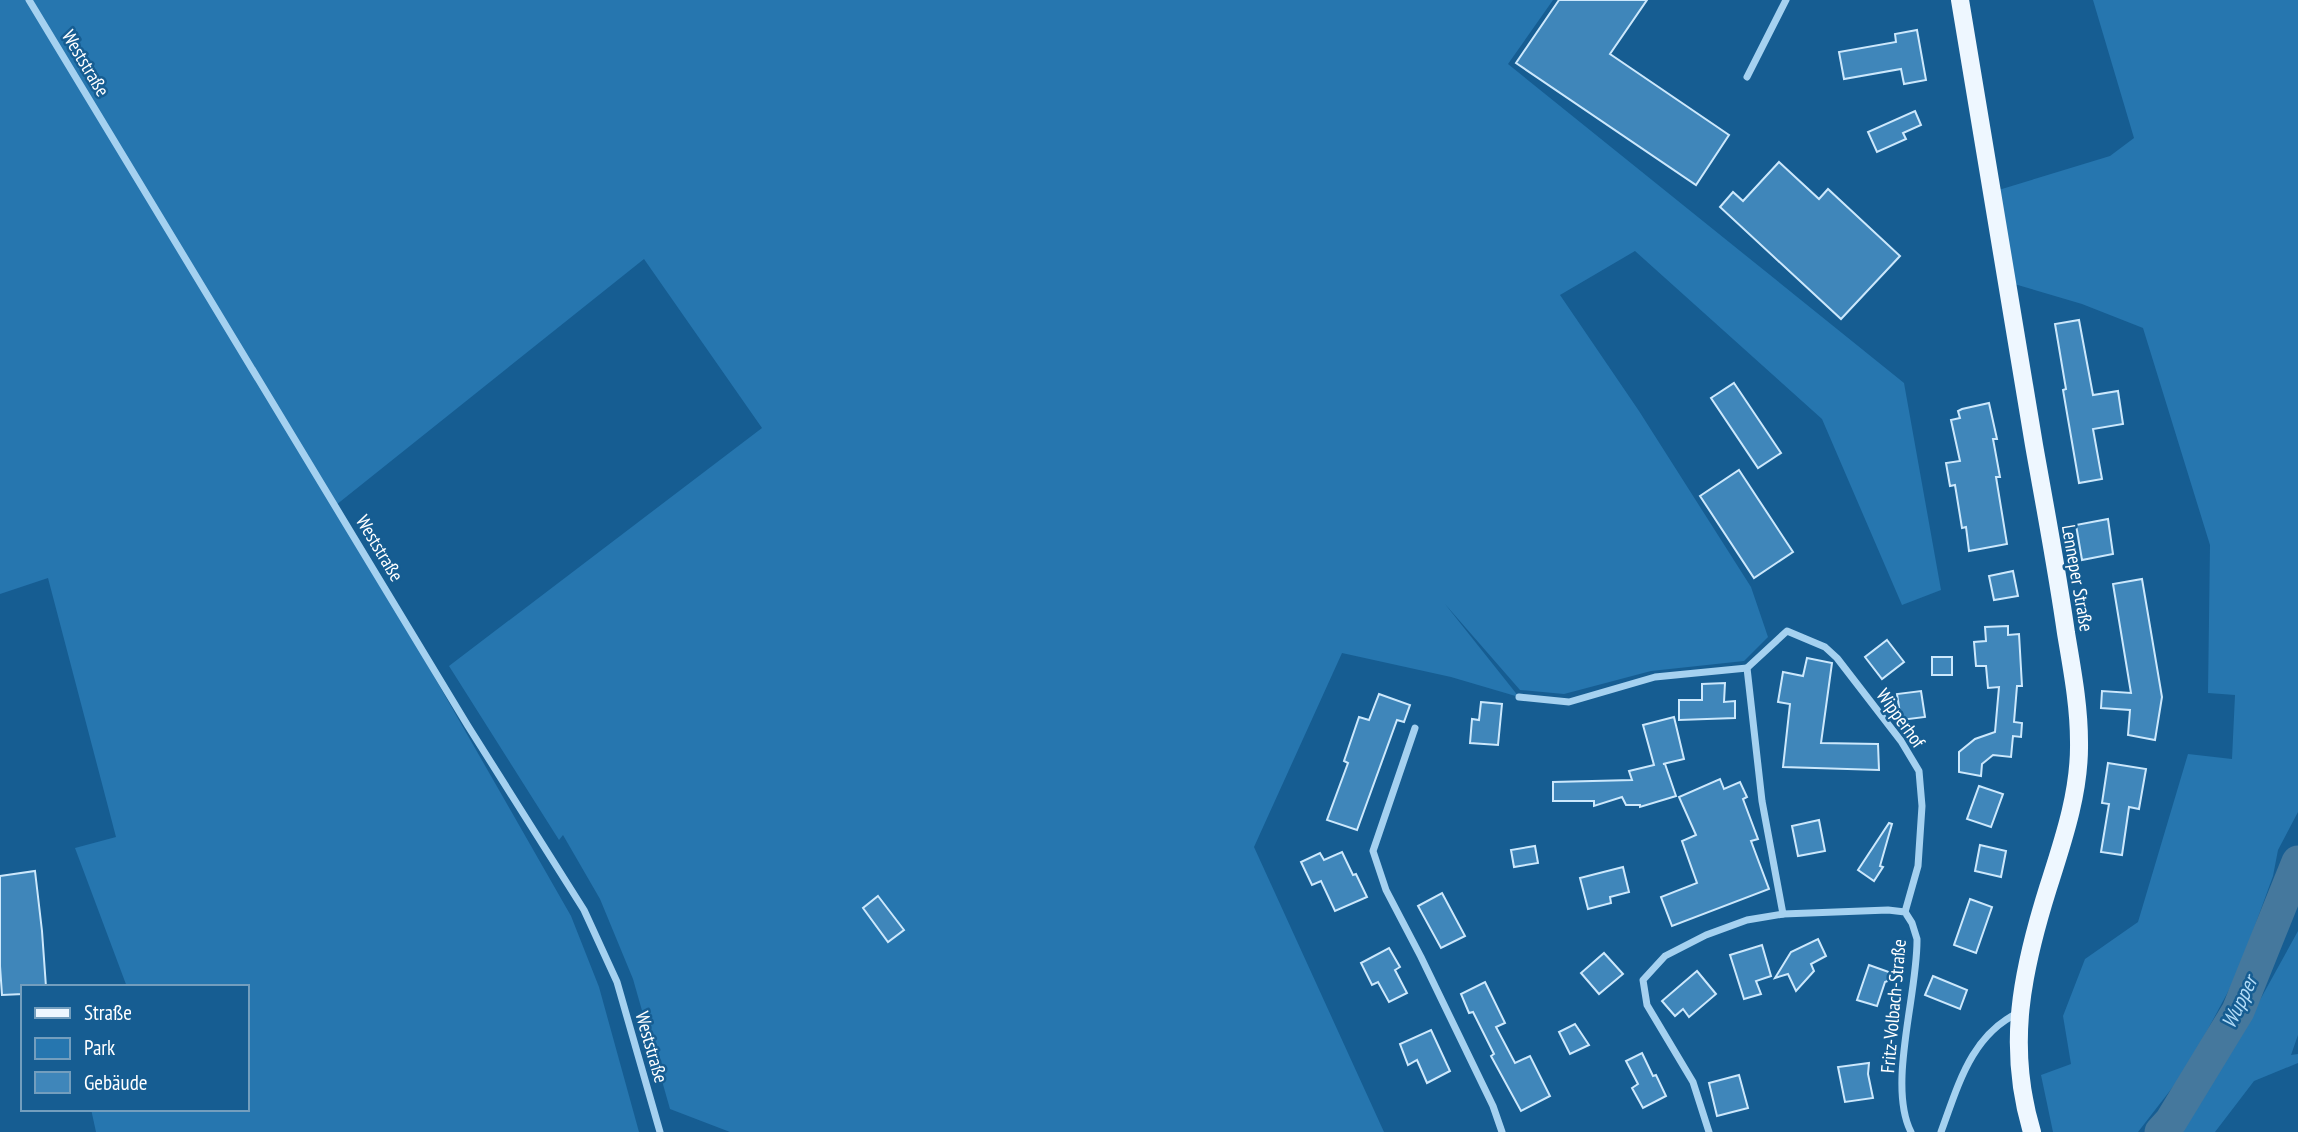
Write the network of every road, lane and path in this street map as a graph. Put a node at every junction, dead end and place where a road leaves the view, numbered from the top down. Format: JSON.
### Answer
{"nodes":[{"id":1,"x":29,"y":0,"type":"edge"},
{"id":2,"x":1786,"y":0,"type":"edge"},
{"id":3,"x":1960,"y":0,"type":"edge"},
{"id":4,"x":1747,"y":77,"type":"dead end"},
{"id":5,"x":1747,"y":668,"type":"junction"},
{"id":6,"x":1519,"y":697,"type":"dead end"},
{"id":7,"x":1415,"y":728,"type":"dead end"},
{"id":8,"x":1905,"y":912,"type":"junction"},
{"id":9,"x":1783,"y":914,"type":"junction"},
{"id":10,"x":2020,"y":1012,"type":"junction"},
{"id":11,"x":660,"y":1132,"type":"edge"},
{"id":12,"x":1502,"y":1132,"type":"edge"},
{"id":13,"x":1709,"y":1132,"type":"edge"},
{"id":14,"x":1911,"y":1132,"type":"edge"},
{"id":15,"x":1941,"y":1132,"type":"edge"},
{"id":16,"x":2032,"y":1132,"type":"edge"}],
"edges":[{"from":1,"to":11,"type":"street","name":"Weststraße"},
{"from":2,"to":4,"type":"street"},
{"from":3,"to":10,"type":"main road","name":"Lenneper Straße"},
{"from":5,"to":6,"type":"street"},
{"from":5,"to":8,"type":"street","name":"Wipperhof"},
{"from":5,"to":9,"type":"street"},
{"from":7,"to":12,"type":"street"},
{"from":8,"to":9,"type":"street","name":"Fritz-Volbach-Straße"},
{"from":8,"to":14,"type":"street","name":"Fritz-Volbach-Straße"},
{"from":9,"to":13,"type":"street","name":"Fritz-Volbach-Straße"},
{"from":10,"to":15,"type":"street"},
{"from":10,"to":16,"type":"main road","name":"Lenneper Straße"}]}
